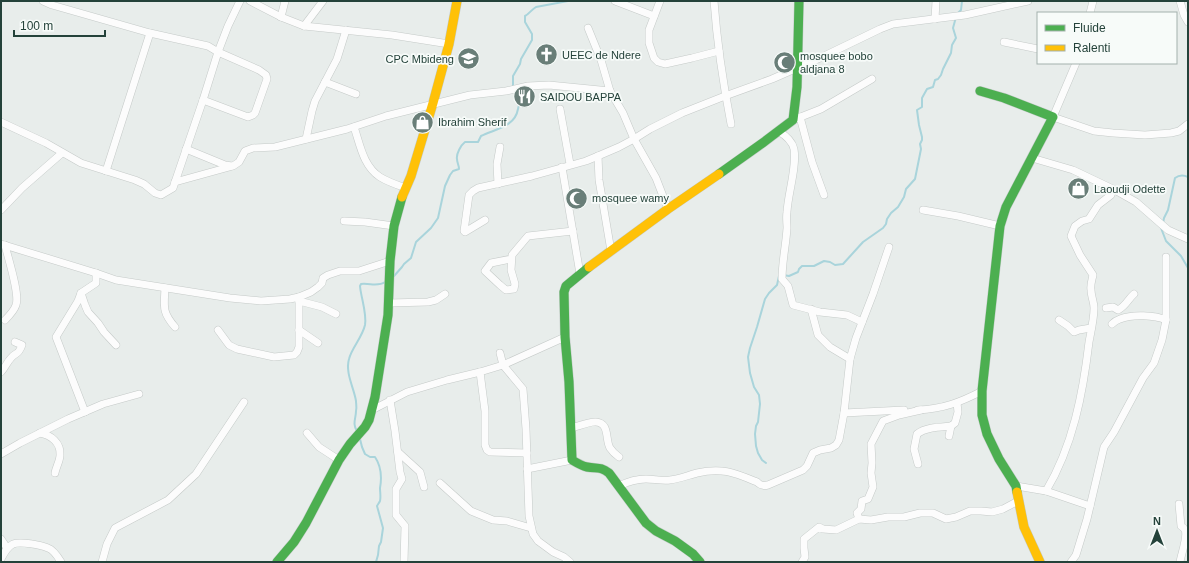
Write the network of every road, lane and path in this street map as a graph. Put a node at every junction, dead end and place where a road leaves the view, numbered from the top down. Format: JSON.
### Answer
{"nodes":[{"id":1,"x":43,"y":1,"type":"edge"},
{"id":2,"x":240,"y":1,"type":"edge"},
{"id":3,"x":250,"y":1,"type":"edge"},
{"id":4,"x":285,"y":1,"type":"edge"},
{"id":5,"x":323,"y":1,"type":"edge"},
{"id":6,"x":457,"y":1,"type":"edge"},
{"id":7,"x":615,"y":1,"type":"edge"},
{"id":8,"x":660,"y":1,"type":"edge"},
{"id":9,"x":714,"y":1,"type":"edge"},
{"id":10,"x":799,"y":1,"type":"edge"},
{"id":11,"x":936,"y":1,"type":"edge"},
{"id":12,"x":1028,"y":1,"type":"edge"},
{"id":13,"x":1093,"y":1,"type":"edge"},
{"id":14,"x":1180,"y":1,"type":"edge"},
{"id":15,"x":1090,"y":12,"type":"edge"},
{"id":16,"x":654,"y":16,"type":"junction"},
{"id":17,"x":281,"y":17,"type":"junction"},
{"id":18,"x":935,"y":19,"type":"junction"},
{"id":19,"x":1188,"y":22,"type":"edge"},
{"id":20,"x":304,"y":26,"type":"junction"},
{"id":21,"x":588,"y":28,"type":"dead end"},
{"id":22,"x":346,"y":30,"type":"junction"},
{"id":23,"x":150,"y":33,"type":"junction"},
{"id":24,"x":1004,"y":42,"type":"dead end"},
{"id":25,"x":449,"y":44,"type":"junction"},
{"id":26,"x":1037,"y":49,"type":"edge"},
{"id":27,"x":719,"y":50,"type":"junction"},
{"id":28,"x":218,"y":52,"type":"junction"},
{"id":29,"x":1076,"y":64,"type":"edge"},
{"id":30,"x":797,"y":68,"type":"junction"},
{"id":31,"x":872,"y":79,"type":"dead end"},
{"id":32,"x":325,"y":82,"type":"junction"},
{"id":33,"x":610,"y":91,"type":"junction"},
{"id":34,"x":980,"y":91,"type":"dead end"},
{"id":35,"x":356,"y":94,"type":"dead end"},
{"id":36,"x":725,"y":96,"type":"junction"},
{"id":37,"x":203,"y":100,"type":"junction"},
{"id":38,"x":433,"y":104,"type":"junction"},
{"id":39,"x":560,"y":109,"type":"dead end"},
{"id":40,"x":797,"y":118,"type":"junction"},
{"id":41,"x":1053,"y":118,"type":"junction"},
{"id":42,"x":1,"y":122,"type":"edge"},
{"id":43,"x":731,"y":124,"type":"dead end"},
{"id":44,"x":1188,"y":124,"type":"edge"},
{"id":45,"x":354,"y":127,"type":"junction"},
{"id":46,"x":778,"y":131,"type":"junction"},
{"id":47,"x":306,"y":139,"type":"junction"},
{"id":48,"x":634,"y":139,"type":"junction"},
{"id":49,"x":500,"y":147,"type":"dead end"},
{"id":50,"x":186,"y":149,"type":"junction"},
{"id":51,"x":62,"y":153,"type":"junction"},
{"id":52,"x":598,"y":156,"type":"junction"},
{"id":53,"x":1032,"y":158,"type":"junction"},
{"id":54,"x":570,"y":164,"type":"junction"},
{"id":55,"x":233,"y":166,"type":"junction"},
{"id":56,"x":562,"y":167,"type":"junction"},
{"id":57,"x":106,"y":171,"type":"junction"},
{"id":58,"x":175,"y":182,"type":"junction"},
{"id":59,"x":498,"y":184,"type":"junction"},
{"id":60,"x":406,"y":188,"type":"junction"},
{"id":61,"x":1113,"y":189,"type":"junction"},
{"id":62,"x":824,"y":195,"type":"dead end"},
{"id":63,"x":668,"y":209,"type":"junction"},
{"id":64,"x":1,"y":210,"type":"edge"},
{"id":65,"x":923,"y":210,"type":"dead end"},
{"id":66,"x":485,"y":220,"type":"dead end"},
{"id":67,"x":344,"y":221,"type":"dead end"},
{"id":68,"x":394,"y":226,"type":"junction"},
{"id":69,"x":1000,"y":226,"type":"junction"},
{"id":70,"x":573,"y":231,"type":"junction"},
{"id":71,"x":1188,"y":239,"type":"edge"},
{"id":72,"x":3,"y":245,"type":"edge"},
{"id":73,"x":889,"y":247,"type":"dead end"},
{"id":74,"x":612,"y":252,"type":"junction"},
{"id":75,"x":1166,"y":257,"type":"dead end"},
{"id":76,"x":511,"y":259,"type":"junction"},
{"id":77,"x":390,"y":261,"type":"junction"},
{"id":78,"x":96,"y":273,"type":"junction"},
{"id":79,"x":580,"y":274,"type":"junction"},
{"id":80,"x":165,"y":288,"type":"junction"},
{"id":81,"x":81,"y":293,"type":"junction"},
{"id":82,"x":445,"y":294,"type":"dead end"},
{"id":83,"x":1134,"y":294,"type":"dead end"},
{"id":84,"x":299,"y":299,"type":"junction"},
{"id":85,"x":389,"y":303,"type":"junction"},
{"id":86,"x":1094,"y":308,"type":"junction"},
{"id":87,"x":1106,"y":308,"type":"junction"},
{"id":88,"x":812,"y":309,"type":"junction"},
{"id":89,"x":336,"y":314,"type":"dead end"},
{"id":90,"x":1124,"y":318,"type":"junction"},
{"id":91,"x":5,"y":320,"type":"dead end"},
{"id":92,"x":1059,"y":320,"type":"dead end"},
{"id":93,"x":1166,"y":320,"type":"junction"},
{"id":94,"x":862,"y":322,"type":"junction"},
{"id":95,"x":1112,"y":324,"type":"dead end"},
{"id":96,"x":175,"y":327,"type":"dead end"},
{"id":97,"x":1091,"y":328,"type":"junction"},
{"id":98,"x":218,"y":330,"type":"dead end"},
{"id":99,"x":299,"y":330,"type":"junction"},
{"id":100,"x":565,"y":337,"type":"junction"},
{"id":101,"x":15,"y":342,"type":"dead end"},
{"id":102,"x":318,"y":343,"type":"dead end"},
{"id":103,"x":116,"y":345,"type":"dead end"},
{"id":104,"x":500,"y":353,"type":"dead end"},
{"id":105,"x":850,"y":359,"type":"junction"},
{"id":106,"x":503,"y":365,"type":"junction"},
{"id":107,"x":1,"y":372,"type":"edge"},
{"id":108,"x":480,"y":372,"type":"junction"},
{"id":109,"x":982,"y":391,"type":"junction"},
{"id":110,"x":139,"y":394,"type":"dead end"},
{"id":111,"x":390,"y":400,"type":"junction"},
{"id":112,"x":244,"y":402,"type":"dead end"},
{"id":113,"x":957,"y":403,"type":"junction"},
{"id":114,"x":372,"y":410,"type":"junction"},
{"id":115,"x":921,"y":410,"type":"junction"},
{"id":116,"x":85,"y":412,"type":"junction"},
{"id":117,"x":844,"y":413,"type":"junction"},
{"id":118,"x":951,"y":426,"type":"junction"},
{"id":119,"x":571,"y":428,"type":"junction"},
{"id":120,"x":40,"y":433,"type":"junction"},
{"id":121,"x":307,"y":434,"type":"dead end"},
{"id":122,"x":948,"y":436,"type":"dead end"},
{"id":123,"x":398,"y":452,"type":"junction"},
{"id":124,"x":527,"y":453,"type":"junction"},
{"id":125,"x":1,"y":454,"type":"edge"},
{"id":126,"x":619,"y":457,"type":"dead end"},
{"id":127,"x":340,"y":460,"type":"junction"},
{"id":128,"x":572,"y":460,"type":"junction"},
{"id":129,"x":918,"y":464,"type":"dead end"},
{"id":130,"x":527,"y":469,"type":"junction"},
{"id":131,"x":55,"y":473,"type":"dead end"},
{"id":132,"x":440,"y":483,"type":"dead end"},
{"id":133,"x":619,"y":486,"type":"junction"},
{"id":134,"x":1016,"y":486,"type":"junction"},
{"id":135,"x":424,"y":487,"type":"dead end"},
{"id":136,"x":1046,"y":491,"type":"junction"},
{"id":137,"x":1018,"y":501,"type":"junction"},
{"id":138,"x":1179,"y":504,"type":"dead end"},
{"id":139,"x":1090,"y":506,"type":"junction"},
{"id":140,"x":859,"y":519,"type":"junction"},
{"id":141,"x":531,"y":528,"type":"junction"},
{"id":142,"x":1,"y":539,"type":"edge"},
{"id":143,"x":7,"y":548,"type":"junction"},
{"id":144,"x":1,"y":559,"type":"edge"},
{"id":145,"x":61,"y":562,"type":"edge"},
{"id":146,"x":102,"y":562,"type":"edge"},
{"id":147,"x":277,"y":562,"type":"edge"},
{"id":148,"x":404,"y":562,"type":"edge"},
{"id":149,"x":570,"y":562,"type":"edge"},
{"id":150,"x":700,"y":562,"type":"edge"},
{"id":151,"x":802,"y":562,"type":"edge"},
{"id":152,"x":1040,"y":562,"type":"edge"},
{"id":153,"x":1071,"y":562,"type":"edge"},
{"id":154,"x":1180,"y":562,"type":"edge"}],
"edges":[{"from":1,"to":23,"type":"street"},
{"from":2,"to":28,"type":"street"},
{"from":3,"to":17,"type":"street"},
{"from":4,"to":17,"type":"street"},
{"from":5,"to":20,"type":"street"},
{"from":6,"to":25,"type":"street"},
{"from":7,"to":16,"type":"street"},
{"from":8,"to":16,"type":"street"},
{"from":9,"to":27,"type":"street"},
{"from":10,"to":30,"type":"street"},
{"from":11,"to":18,"type":"street"},
{"from":12,"to":18,"type":"street"},
{"from":13,"to":15,"type":"street"},
{"from":14,"to":19,"type":"street"},
{"from":16,"to":27,"type":"street"},
{"from":17,"to":20,"type":"street"},
{"from":18,"to":30,"type":"street"},
{"from":20,"to":22,"type":"street"},
{"from":21,"to":33,"type":"street"},
{"from":22,"to":25,"type":"street"},
{"from":22,"to":32,"type":"street"},
{"from":23,"to":28,"type":"street"},
{"from":23,"to":57,"type":"street"},
{"from":24,"to":26,"type":"street"},
{"from":25,"to":38,"type":"street"},
{"from":27,"to":36,"type":"street"},
{"from":28,"to":37,"type":"street"},
{"from":28,"to":37,"type":"street"},
{"from":29,"to":41,"type":"street"},
{"from":30,"to":36,"type":"street"},
{"from":30,"to":40,"type":"street"},
{"from":31,"to":40,"type":"street"},
{"from":32,"to":35,"type":"street"},
{"from":32,"to":47,"type":"street"},
{"from":33,"to":38,"type":"street"},
{"from":33,"to":48,"type":"street"},
{"from":34,"to":41,"type":"street"},
{"from":36,"to":43,"type":"street"},
{"from":36,"to":48,"type":"street"},
{"from":37,"to":50,"type":"street"},
{"from":38,"to":45,"type":"street"},
{"from":38,"to":60,"type":"street"},
{"from":39,"to":54,"type":"street"},
{"from":40,"to":46,"type":"street"},
{"from":40,"to":62,"type":"street"},
{"from":41,"to":44,"type":"street"},
{"from":41,"to":53,"type":"street"},
{"from":42,"to":51,"type":"street"},
{"from":45,"to":47,"type":"street"},
{"from":45,"to":60,"type":"street"},
{"from":46,"to":63,"type":"street"},
{"from":46,"to":88,"type":"street"},
{"from":47,"to":55,"type":"street"},
{"from":48,"to":52,"type":"street"},
{"from":48,"to":63,"type":"street"},
{"from":49,"to":59,"type":"street"},
{"from":50,"to":55,"type":"street"},
{"from":50,"to":58,"type":"street"},
{"from":51,"to":57,"type":"street"},
{"from":51,"to":64,"type":"street"},
{"from":52,"to":54,"type":"street"},
{"from":52,"to":74,"type":"street"},
{"from":53,"to":61,"type":"street"},
{"from":53,"to":69,"type":"street"},
{"from":54,"to":56,"type":"street"},
{"from":55,"to":58,"type":"street"},
{"from":56,"to":59,"type":"street"},
{"from":56,"to":70,"type":"street"},
{"from":57,"to":58,"type":"street"},
{"from":59,"to":66,"type":"street"},
{"from":60,"to":68,"type":"street"},
{"from":61,"to":71,"type":"street"},
{"from":61,"to":86,"type":"street"},
{"from":63,"to":74,"type":"street"},
{"from":65,"to":69,"type":"street"},
{"from":67,"to":68,"type":"street"},
{"from":68,"to":77,"type":"street"},
{"from":69,"to":109,"type":"street"},
{"from":70,"to":76,"type":"street"},
{"from":70,"to":79,"type":"street"},
{"from":72,"to":78,"type":"street"},
{"from":72,"to":91,"type":"street"},
{"from":73,"to":94,"type":"street"},
{"from":74,"to":79,"type":"street"},
{"from":75,"to":93,"type":"street"},
{"from":76,"to":76,"type":"street"},
{"from":77,"to":84,"type":"street"},
{"from":77,"to":85,"type":"street"},
{"from":78,"to":80,"type":"street"},
{"from":78,"to":81,"type":"street"},
{"from":79,"to":100,"type":"street"},
{"from":80,"to":84,"type":"street"},
{"from":80,"to":96,"type":"street"},
{"from":81,"to":103,"type":"street"},
{"from":81,"to":116,"type":"street"},
{"from":82,"to":85,"type":"street"},
{"from":83,"to":87,"type":"street"},
{"from":84,"to":89,"type":"street"},
{"from":84,"to":99,"type":"street"},
{"from":85,"to":114,"type":"street"},
{"from":86,"to":87,"type":"street"},
{"from":86,"to":97,"type":"street"},
{"from":87,"to":90,"type":"street"},
{"from":88,"to":94,"type":"street"},
{"from":88,"to":105,"type":"street"},
{"from":90,"to":93,"type":"street"},
{"from":90,"to":95,"type":"street"},
{"from":92,"to":97,"type":"street"},
{"from":93,"to":139,"type":"street"},
{"from":94,"to":105,"type":"street"},
{"from":97,"to":136,"type":"street"},
{"from":98,"to":99,"type":"street"},
{"from":99,"to":102,"type":"street"},
{"from":100,"to":106,"type":"street"},
{"from":100,"to":119,"type":"street"},
{"from":101,"to":107,"type":"street"},
{"from":104,"to":106,"type":"street"},
{"from":105,"to":117,"type":"street"},
{"from":106,"to":108,"type":"street"},
{"from":106,"to":124,"type":"street"},
{"from":108,"to":111,"type":"street"},
{"from":108,"to":124,"type":"street"},
{"from":109,"to":113,"type":"street"},
{"from":109,"to":134,"type":"street"},
{"from":110,"to":116,"type":"street"},
{"from":111,"to":114,"type":"street"},
{"from":111,"to":123,"type":"street"},
{"from":112,"to":146,"type":"street"},
{"from":113,"to":115,"type":"street"},
{"from":113,"to":118,"type":"street"},
{"from":114,"to":127,"type":"street"},
{"from":115,"to":117,"type":"street"},
{"from":115,"to":140,"type":"street"},
{"from":116,"to":120,"type":"street"},
{"from":117,"to":133,"type":"street"},
{"from":118,"to":122,"type":"street"},
{"from":118,"to":129,"type":"street"},
{"from":119,"to":126,"type":"street"},
{"from":119,"to":128,"type":"street"},
{"from":120,"to":125,"type":"street"},
{"from":120,"to":131,"type":"street"},
{"from":121,"to":127,"type":"street"},
{"from":123,"to":135,"type":"street"},
{"from":123,"to":148,"type":"street"},
{"from":124,"to":130,"type":"street"},
{"from":127,"to":147,"type":"street"},
{"from":128,"to":130,"type":"street"},
{"from":128,"to":133,"type":"street"},
{"from":130,"to":141,"type":"street"},
{"from":132,"to":141,"type":"street"},
{"from":133,"to":150,"type":"street"},
{"from":134,"to":136,"type":"street"},
{"from":134,"to":137,"type":"street"},
{"from":136,"to":139,"type":"street"},
{"from":137,"to":140,"type":"street"},
{"from":137,"to":152,"type":"street"},
{"from":138,"to":154,"type":"street"},
{"from":139,"to":153,"type":"street"},
{"from":140,"to":151,"type":"street"},
{"from":141,"to":149,"type":"street"},
{"from":142,"to":143,"type":"street"},
{"from":143,"to":144,"type":"street"},
{"from":143,"to":145,"type":"street"}]}
